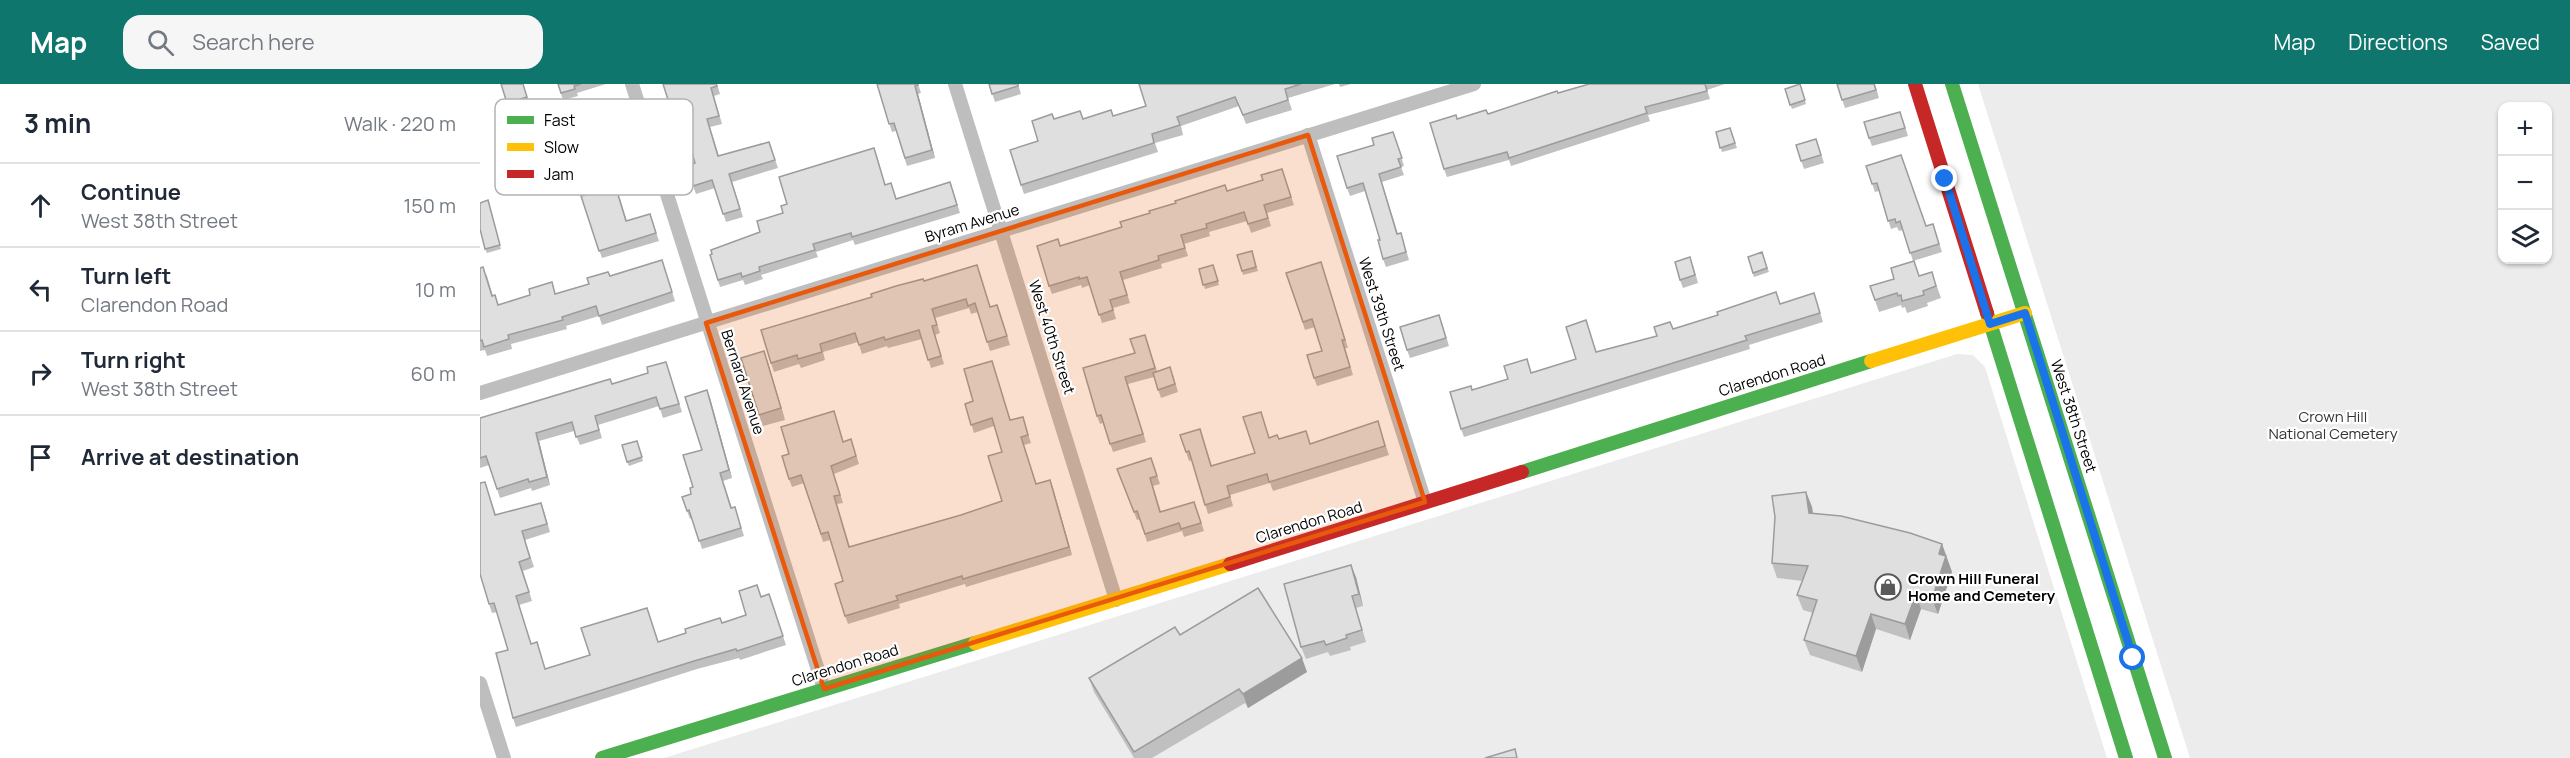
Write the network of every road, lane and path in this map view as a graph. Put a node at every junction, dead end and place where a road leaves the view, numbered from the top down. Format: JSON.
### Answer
{"nodes":[{"id":1,"x":632,"y":84,"type":"edge"},
{"id":2,"x":955,"y":84,"type":"edge"},
{"id":3,"x":1473,"y":84,"type":"edge"},
{"id":4,"x":1915,"y":84,"type":"edge"},
{"id":5,"x":1952,"y":84,"type":"edge"},
{"id":6,"x":637,"y":99,"type":"edge"},
{"id":7,"x":1308,"y":135,"type":"junction"},
{"id":8,"x":666,"y":195,"type":"edge"},
{"id":9,"x":1001,"y":231,"type":"junction"},
{"id":10,"x":2025,"y":313,"type":"junction"},
{"id":11,"x":706,"y":323,"type":"junction"},
{"id":12,"x":1990,"y":324,"type":"junction"},
{"id":13,"x":480,"y":393,"type":"edge"},
{"id":14,"x":1425,"y":502,"type":"junction"},
{"id":15,"x":1116,"y":600,"type":"junction"},
{"id":16,"x":480,"y":682,"type":"edge"},
{"id":17,"x":824,"y":689,"type":"junction"},
{"id":18,"x":504,"y":758,"type":"edge"},
{"id":19,"x":602,"y":758,"type":"edge"},
{"id":20,"x":2126,"y":758,"type":"edge"},
{"id":21,"x":2165,"y":758,"type":"edge"}],
"edges":[{"from":1,"to":6,"type":"street","name":"Bernard Avenue"},
{"from":2,"to":9,"type":"street","name":"West 40th Street"},
{"from":3,"to":7,"type":"street","name":"Byram Avenue"},
{"from":4,"to":12,"type":"street"},
{"from":5,"to":10,"type":"street","name":"West 38th Street"},
{"from":7,"to":9,"type":"street","name":"Byram Avenue"},
{"from":7,"to":14,"type":"street","name":"West 39th Street"},
{"from":8,"to":11,"type":"street","name":"Bernard Avenue"},
{"from":9,"to":11,"type":"street","name":"Byram Avenue"},
{"from":9,"to":15,"type":"street","name":"West 40th Street"},
{"from":10,"to":12,"type":"street","name":"Clarendon Road"},
{"from":10,"to":21,"type":"street","name":"West 38th Street"},
{"from":11,"to":13,"type":"street","name":"Byram Avenue"},
{"from":11,"to":17,"type":"street","name":"Bernard Avenue"},
{"from":12,"to":14,"type":"street","name":"Clarendon Road"},
{"from":12,"to":20,"type":"street"},
{"from":14,"to":15,"type":"street","name":"Clarendon Road"},
{"from":15,"to":17,"type":"street","name":"Clarendon Road"},
{"from":16,"to":18,"type":"street"},
{"from":17,"to":19,"type":"street","name":"Clarendon Road"}]}
